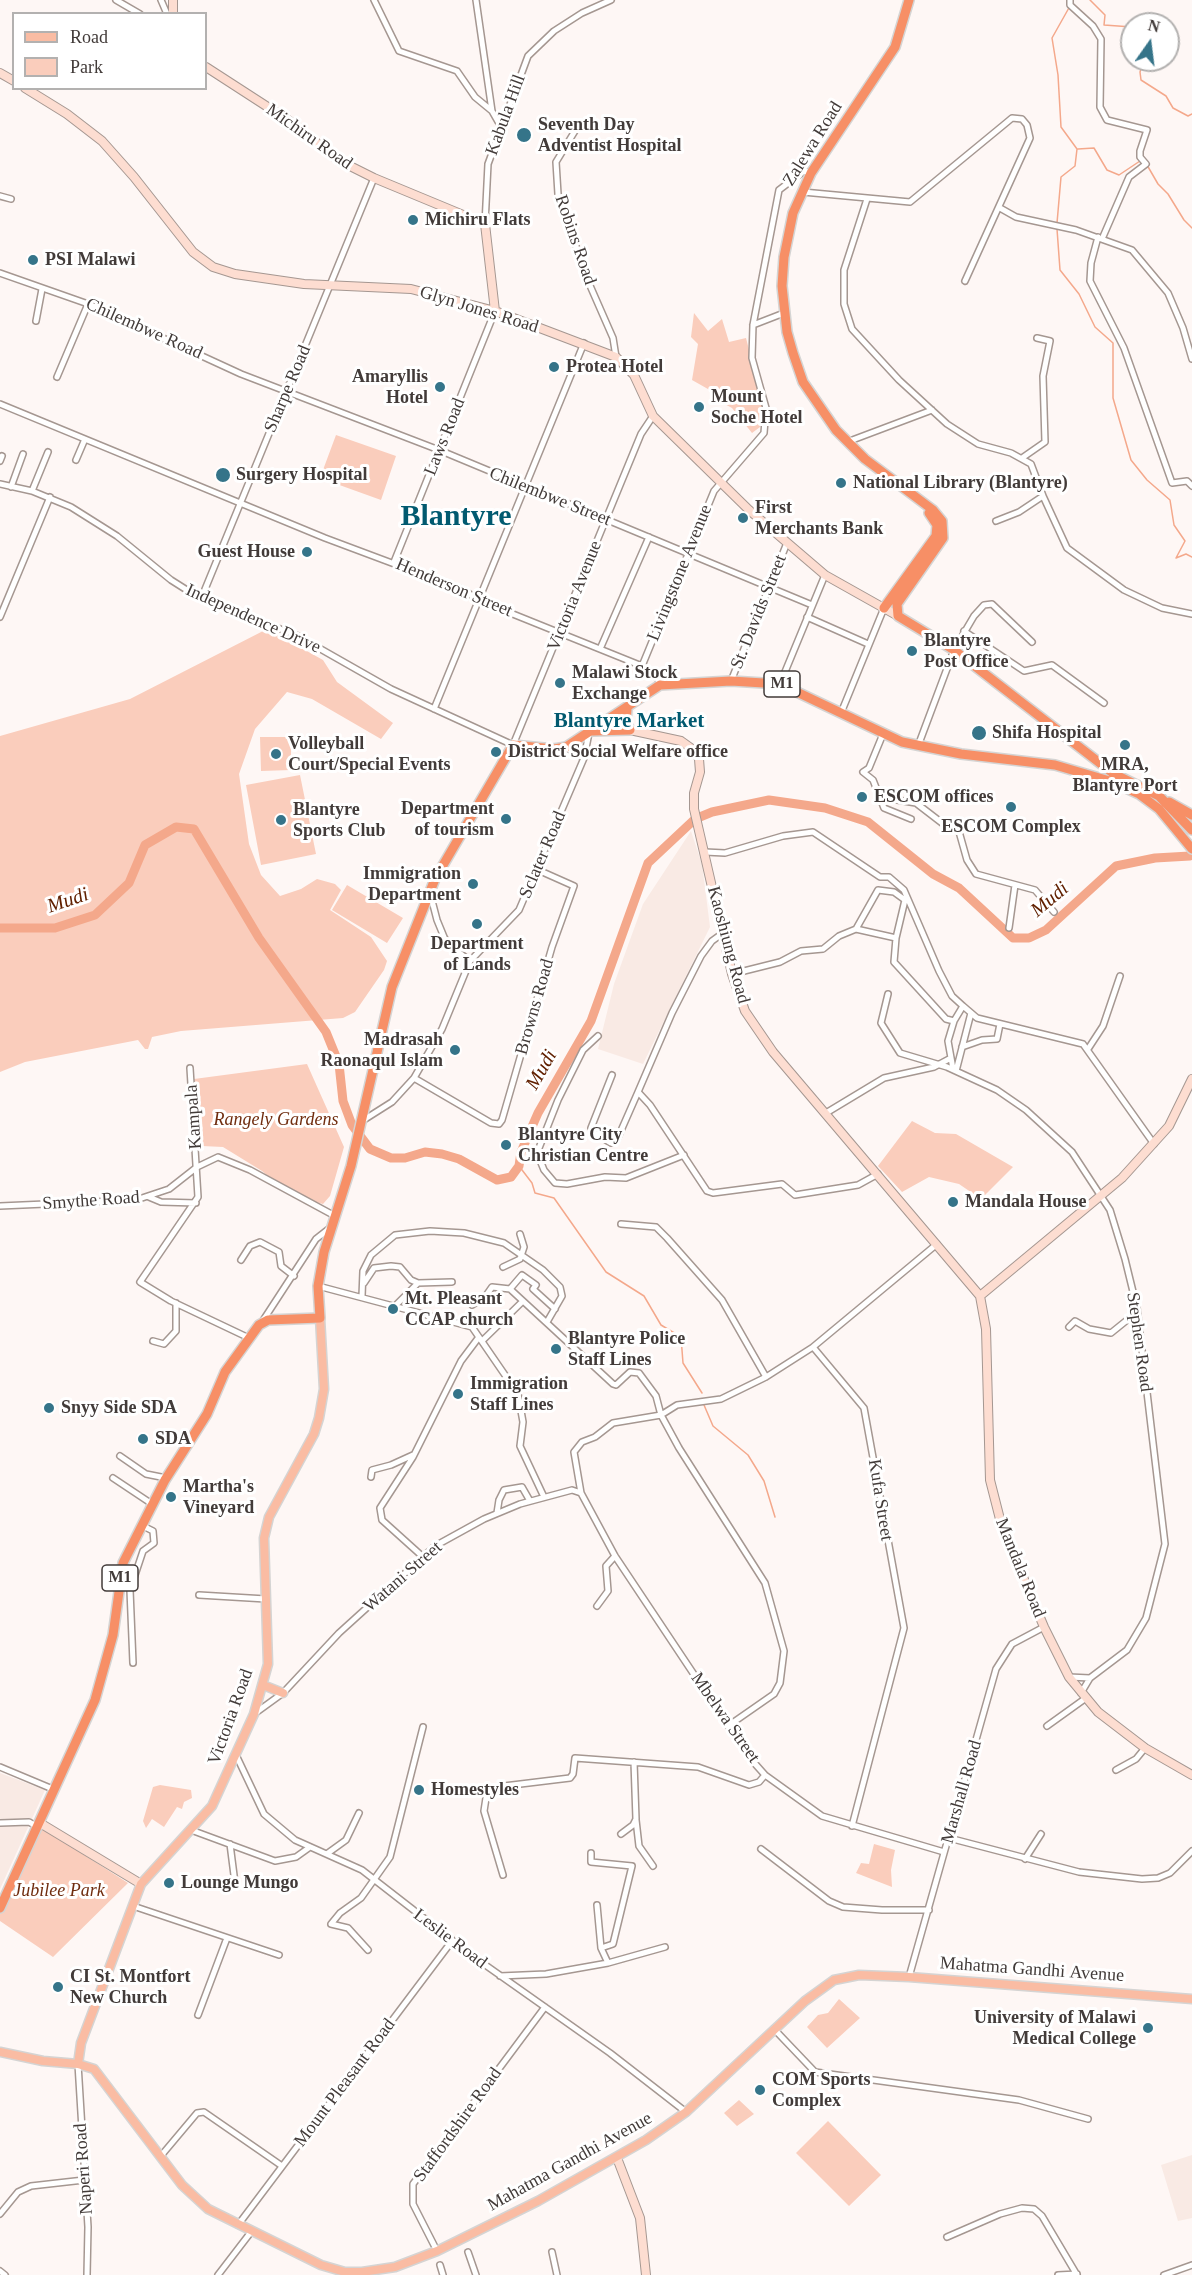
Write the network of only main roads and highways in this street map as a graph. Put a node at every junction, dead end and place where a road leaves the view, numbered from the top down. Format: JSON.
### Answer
{"nodes":[{"id":1,"x":909,"y":0,"type":"edge"},
{"id":2,"x":903,"y":489,"type":"junction"},
{"id":3,"x":884,"y":608,"type":"road end"},
{"id":4,"x":627,"y":709,"type":"junction"},
{"id":5,"x":591,"y":732,"type":"junction"},
{"id":6,"x":1159,"y":796,"type":"junction"},
{"id":7,"x":1192,"y":815,"type":"edge"},
{"id":8,"x":1192,"y":830,"type":"edge"},
{"id":9,"x":1192,"y":849,"type":"edge"},
{"id":10,"x":320,"y":1318,"type":"junction"},
{"id":11,"x":263,"y":1685,"type":"junction"},
{"id":12,"x":283,"y":1692,"type":"road end"},
{"id":13,"x":1,"y":1905,"type":"edge"},
{"id":14,"x":1192,"y":1999,"type":"edge"},
{"id":15,"x":0,"y":2052,"type":"edge"},
{"id":16,"x":78,"y":2064,"type":"junction"},
{"id":17,"x":382,"y":2273,"type":"edge"}],
"edges":[{"from":1,"to":2,"type":"highway","name":"Zalewa Road"},
{"from":2,"to":3,"type":"highway","name":"Zalewa Road"},
{"from":2,"to":6,"type":"highway","name":"Zalewa Road"},
{"from":4,"to":5,"type":"highway"},
{"from":4,"to":5,"type":"highway"},
{"from":4,"to":9,"type":"highway","number":"M1"},
{"from":5,"to":10,"type":"highway"},
{"from":6,"to":7,"type":"highway"},
{"from":6,"to":8,"type":"highway"},
{"from":10,"to":11,"type":"main road","name":"Victoria Road"},
{"from":10,"to":13,"type":"highway","number":"M1"},
{"from":11,"to":12,"type":"main road"},
{"from":11,"to":16,"type":"main road","name":"Victoria Road"},
{"from":14,"to":17,"type":"main road","name":"Mahatma Gandhi Avenue"},
{"from":15,"to":16,"type":"main road","name":"Mahatma Gandhi Avenue"},
{"from":16,"to":17,"type":"main road","name":"Mahatma Gandhi Avenue"}]}
